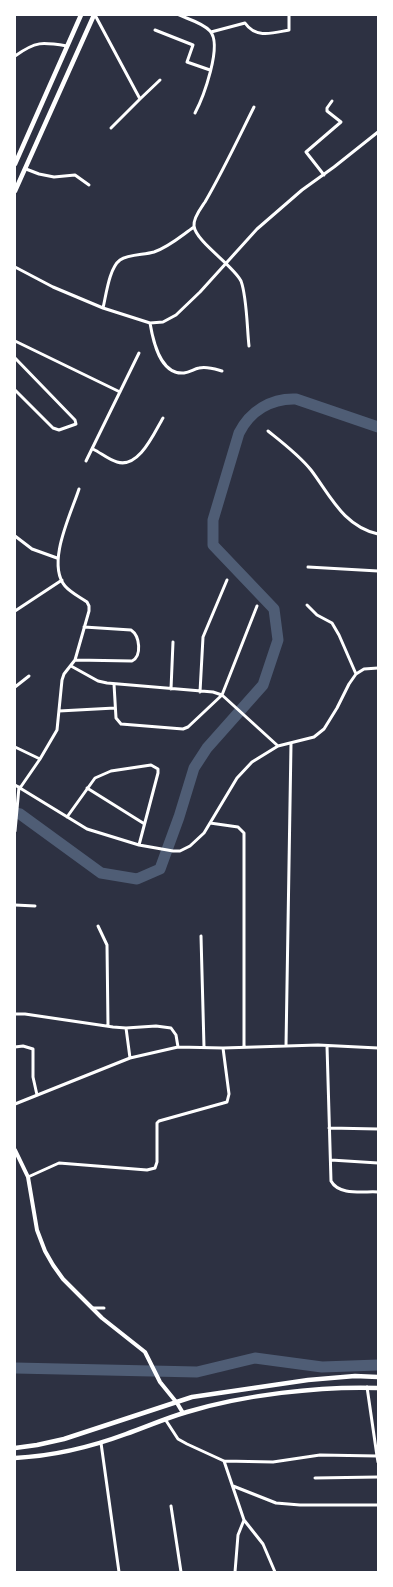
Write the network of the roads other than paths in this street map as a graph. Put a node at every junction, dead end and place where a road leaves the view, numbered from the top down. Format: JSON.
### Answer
{"nodes":[{"id":1,"x":81,"y":15,"type":"edge"},
{"id":2,"x":94,"y":15,"type":"edge"},
{"id":3,"x":179,"y":15,"type":"edge"},
{"id":4,"x":289,"y":15,"type":"edge"},
{"id":5,"x":155,"y":30,"type":"dead end"},
{"id":6,"x":211,"y":32,"type":"junction"},
{"id":7,"x":68,"y":46,"type":"junction"},
{"id":8,"x":15,"y":56,"type":"edge"},
{"id":9,"x":210,"y":70,"type":"junction"},
{"id":10,"x":160,"y":80,"type":"dead end"},
{"id":11,"x":140,"y":99,"type":"junction"},
{"id":12,"x":332,"y":101,"type":"dead end"},
{"id":13,"x":254,"y":107,"type":"dead end"},
{"id":14,"x":195,"y":113,"type":"dead end"},
{"id":15,"x":111,"y":128,"type":"dead end"},
{"id":16,"x":378,"y":132,"type":"edge"},
{"id":17,"x":15,"y":164,"type":"edge"},
{"id":18,"x":26,"y":168,"type":"junction"},
{"id":19,"x":324,"y":175,"type":"junction"},
{"id":20,"x":89,"y":185,"type":"dead end"},
{"id":21,"x":15,"y":191,"type":"edge"},
{"id":22,"x":194,"y":227,"type":"junction"},
{"id":23,"x":226,"y":264,"type":"junction"},
{"id":24,"x":15,"y":267,"type":"edge"},
{"id":25,"x":103,"y":308,"type":"junction"},
{"id":26,"x":150,"y":323,"type":"junction"},
{"id":27,"x":15,"y":340,"type":"edge"},
{"id":28,"x":248,"y":346,"type":"dead end"},
{"id":29,"x":139,"y":353,"type":"dead end"},
{"id":30,"x":15,"y":358,"type":"edge"},
{"id":31,"x":222,"y":371,"type":"dead end"},
{"id":32,"x":15,"y":390,"type":"edge"},
{"id":33,"x":120,"y":392,"type":"junction"},
{"id":34,"x":163,"y":418,"type":"dead end"},
{"id":35,"x":268,"y":431,"type":"dead end"},
{"id":36,"x":93,"y":449,"type":"junction"},
{"id":37,"x":86,"y":461,"type":"dead end"},
{"id":38,"x":79,"y":489,"type":"dead end"},
{"id":39,"x":378,"y":534,"type":"edge"},
{"id":40,"x":15,"y":536,"type":"edge"},
{"id":41,"x":57,"y":558,"type":"junction"},
{"id":42,"x":308,"y":567,"type":"dead end"},
{"id":43,"x":378,"y":571,"type":"edge"},
{"id":44,"x":62,"y":580,"type":"junction"},
{"id":45,"x":227,"y":580,"type":"dead end"},
{"id":46,"x":306,"y":605,"type":"dead end"},
{"id":47,"x":257,"y":606,"type":"dead end"},
{"id":48,"x":15,"y":611,"type":"edge"},
{"id":49,"x":84,"y":627,"type":"junction"},
{"id":50,"x":173,"y":642,"type":"dead end"},
{"id":51,"x":75,"y":660,"type":"junction"},
{"id":52,"x":71,"y":666,"type":"junction"},
{"id":53,"x":378,"y":668,"type":"edge"},
{"id":54,"x":356,"y":674,"type":"junction"},
{"id":55,"x":29,"y":676,"type":"dead end"},
{"id":56,"x":114,"y":684,"type":"junction"},
{"id":57,"x":15,"y":687,"type":"edge"},
{"id":58,"x":171,"y":689,"type":"junction"},
{"id":59,"x":200,"y":692,"type":"junction"},
{"id":60,"x":222,"y":695,"type":"junction"},
{"id":61,"x":115,"y":708,"type":"junction"},
{"id":62,"x":59,"y":710,"type":"junction"},
{"id":63,"x":291,"y":744,"type":"junction"},
{"id":64,"x":278,"y":746,"type":"junction"},
{"id":65,"x":15,"y":747,"type":"edge"},
{"id":66,"x":40,"y":759,"type":"junction"},
{"id":67,"x":18,"y":787,"type":"edge"},
{"id":68,"x":88,"y":788,"type":"junction"},
{"id":69,"x":67,"y":817,"type":"junction"},
{"id":70,"x":143,"y":823,"type":"junction"},
{"id":71,"x":210,"y":823,"type":"junction"},
{"id":72,"x":15,"y":831,"type":"edge"},
{"id":73,"x":139,"y":845,"type":"junction"},
{"id":74,"x":15,"y":905,"type":"edge"},
{"id":75,"x":35,"y":906,"type":"dead end"},
{"id":76,"x":98,"y":926,"type":"dead end"},
{"id":77,"x":201,"y":936,"type":"dead end"},
{"id":78,"x":15,"y":1014,"type":"edge"},
{"id":79,"x":108,"y":1026,"type":"junction"},
{"id":80,"x":126,"y":1028,"type":"junction"},
{"id":81,"x":286,"y":1046,"type":"junction"},
{"id":82,"x":327,"y":1046,"type":"junction"},
{"id":83,"x":15,"y":1047,"type":"edge"},
{"id":84,"x":178,"y":1047,"type":"junction"},
{"id":85,"x":204,"y":1047,"type":"junction"},
{"id":86,"x":223,"y":1048,"type":"junction"},
{"id":87,"x":244,"y":1048,"type":"junction"},
{"id":88,"x":378,"y":1048,"type":"edge"},
{"id":89,"x":130,"y":1058,"type":"junction"},
{"id":90,"x":37,"y":1095,"type":"junction"},
{"id":91,"x":15,"y":1104,"type":"edge"},
{"id":92,"x":330,"y":1128,"type":"junction"},
{"id":93,"x":378,"y":1129,"type":"edge"},
{"id":94,"x":15,"y":1150,"type":"edge"},
{"id":95,"x":331,"y":1160,"type":"junction"},
{"id":96,"x":378,"y":1163,"type":"edge"},
{"id":97,"x":28,"y":1177,"type":"junction"},
{"id":98,"x":378,"y":1192,"type":"edge"},
{"id":99,"x":91,"y":1308,"type":"junction"},
{"id":100,"x":104,"y":1308,"type":"dead end"},
{"id":101,"x":378,"y":1377,"type":"edge"},
{"id":102,"x":367,"y":1388,"type":"junction"},
{"id":103,"x":378,"y":1388,"type":"edge"},
{"id":104,"x":178,"y":1403,"type":"junction"},
{"id":105,"x":183,"y":1413,"type":"junction"},
{"id":106,"x":165,"y":1419,"type":"junction"},
{"id":107,"x":101,"y":1442,"type":"junction"},
{"id":108,"x":15,"y":1448,"type":"edge"},
{"id":109,"x":377,"y":1456,"type":"edge"},
{"id":110,"x":15,"y":1458,"type":"edge"},
{"id":111,"x":224,"y":1461,"type":"junction"},
{"id":112,"x":378,"y":1462,"type":"edge"},
{"id":113,"x":378,"y":1477,"type":"edge"},
{"id":114,"x":315,"y":1478,"type":"dead end"},
{"id":115,"x":233,"y":1486,"type":"junction"},
{"id":116,"x":378,"y":1505,"type":"edge"},
{"id":117,"x":172,"y":1506,"type":"dead end"},
{"id":118,"x":244,"y":1520,"type":"junction"},
{"id":119,"x":119,"y":1572,"type":"edge"},
{"id":120,"x":181,"y":1572,"type":"edge"},
{"id":121,"x":236,"y":1572,"type":"edge"},
{"id":122,"x":275,"y":1572,"type":"edge"}],
"edges":[{"from":1,"to":7,"type":"main road"},
{"from":2,"to":11,"type":"street"},
{"from":2,"to":18,"type":"main road"},
{"from":3,"to":6,"type":"street"},
{"from":4,"to":6,"type":"street"},
{"from":5,"to":9,"type":"street"},
{"from":6,"to":9,"type":"street"},
{"from":7,"to":8,"type":"street"},
{"from":7,"to":17,"type":"main road"},
{"from":9,"to":14,"type":"street"},
{"from":10,"to":11,"type":"street"},
{"from":11,"to":15,"type":"street"},
{"from":12,"to":19,"type":"street"},
{"from":13,"to":22,"type":"street"},
{"from":16,"to":19,"type":"street"},
{"from":18,"to":20,"type":"street"},
{"from":18,"to":21,"type":"main road"},
{"from":19,"to":23,"type":"street"},
{"from":22,"to":23,"type":"street"},
{"from":22,"to":25,"type":"street"},
{"from":23,"to":26,"type":"street"},
{"from":23,"to":28,"type":"street"},
{"from":24,"to":25,"type":"street"},
{"from":25,"to":26,"type":"street"},
{"from":26,"to":31,"type":"street"},
{"from":27,"to":33,"type":"street"},
{"from":29,"to":33,"type":"street"},
{"from":30,"to":32,"type":"street"},
{"from":33,"to":36,"type":"street"},
{"from":34,"to":36,"type":"street"},
{"from":35,"to":39,"type":"street"},
{"from":36,"to":37,"type":"street"},
{"from":38,"to":41,"type":"street"},
{"from":40,"to":41,"type":"street"},
{"from":41,"to":44,"type":"street"},
{"from":42,"to":43,"type":"street"},
{"from":44,"to":48,"type":"street"},
{"from":44,"to":49,"type":"street"},
{"from":45,"to":59,"type":"street"},
{"from":46,"to":54,"type":"street"},
{"from":47,"to":60,"type":"street"},
{"from":49,"to":51,"type":"street"},
{"from":49,"to":51,"type":"street"},
{"from":50,"to":58,"type":"street"},
{"from":51,"to":52,"type":"street"},
{"from":52,"to":56,"type":"street"},
{"from":52,"to":62,"type":"street"},
{"from":53,"to":54,"type":"street"},
{"from":54,"to":63,"type":"street"},
{"from":55,"to":57,"type":"street"},
{"from":56,"to":58,"type":"street"},
{"from":56,"to":61,"type":"street"},
{"from":58,"to":59,"type":"street"},
{"from":59,"to":60,"type":"street"},
{"from":60,"to":61,"type":"street"},
{"from":60,"to":64,"type":"street"},
{"from":61,"to":62,"type":"street"},
{"from":62,"to":66,"type":"street"},
{"from":63,"to":64,"type":"street"},
{"from":63,"to":81,"type":"street"},
{"from":64,"to":71,"type":"street"},
{"from":65,"to":66,"type":"street"},
{"from":66,"to":67,"type":"street"},
{"from":67,"to":69,"type":"street"},
{"from":67,"to":72,"type":"street"},
{"from":68,"to":69,"type":"street"},
{"from":68,"to":70,"type":"street"},
{"from":68,"to":70,"type":"street"},
{"from":69,"to":73,"type":"street"},
{"from":70,"to":73,"type":"street"},
{"from":71,"to":73,"type":"street"},
{"from":71,"to":87,"type":"street"},
{"from":74,"to":75,"type":"street"},
{"from":76,"to":79,"type":"street"},
{"from":77,"to":85,"type":"street"},
{"from":78,"to":79,"type":"street"},
{"from":79,"to":80,"type":"street"},
{"from":80,"to":84,"type":"street"},
{"from":80,"to":89,"type":"street"},
{"from":81,"to":82,"type":"street"},
{"from":81,"to":87,"type":"street"},
{"from":82,"to":88,"type":"street"},
{"from":82,"to":92,"type":"street"},
{"from":83,"to":90,"type":"street"},
{"from":84,"to":85,"type":"street"},
{"from":84,"to":89,"type":"street"},
{"from":85,"to":86,"type":"street"},
{"from":86,"to":87,"type":"street"},
{"from":86,"to":97,"type":"street"},
{"from":89,"to":90,"type":"street"},
{"from":90,"to":91,"type":"street"},
{"from":92,"to":93,"type":"street"},
{"from":92,"to":95,"type":"street"},
{"from":94,"to":97,"type":"street"},
{"from":95,"to":96,"type":"street"},
{"from":95,"to":98,"type":"street"},
{"from":97,"to":99,"type":"street"},
{"from":99,"to":100,"type":"street"},
{"from":99,"to":104,"type":"street"},
{"from":101,"to":104,"type":"main road"},
{"from":102,"to":103,"type":"main road"},
{"from":102,"to":105,"type":"main road"},
{"from":102,"to":109,"type":"street"},
{"from":104,"to":105,"type":"street"},
{"from":104,"to":108,"type":"main road"},
{"from":105,"to":106,"type":"main road"},
{"from":106,"to":107,"type":"main road"},
{"from":106,"to":111,"type":"street"},
{"from":107,"to":110,"type":"main road"},
{"from":107,"to":119,"type":"street"},
{"from":109,"to":111,"type":"street"},
{"from":109,"to":112,"type":"street"},
{"from":111,"to":115,"type":"street"},
{"from":113,"to":114,"type":"street"},
{"from":115,"to":116,"type":"street"},
{"from":115,"to":118,"type":"street"},
{"from":117,"to":120,"type":"street"},
{"from":118,"to":121,"type":"street"},
{"from":118,"to":122,"type":"street"}]}
